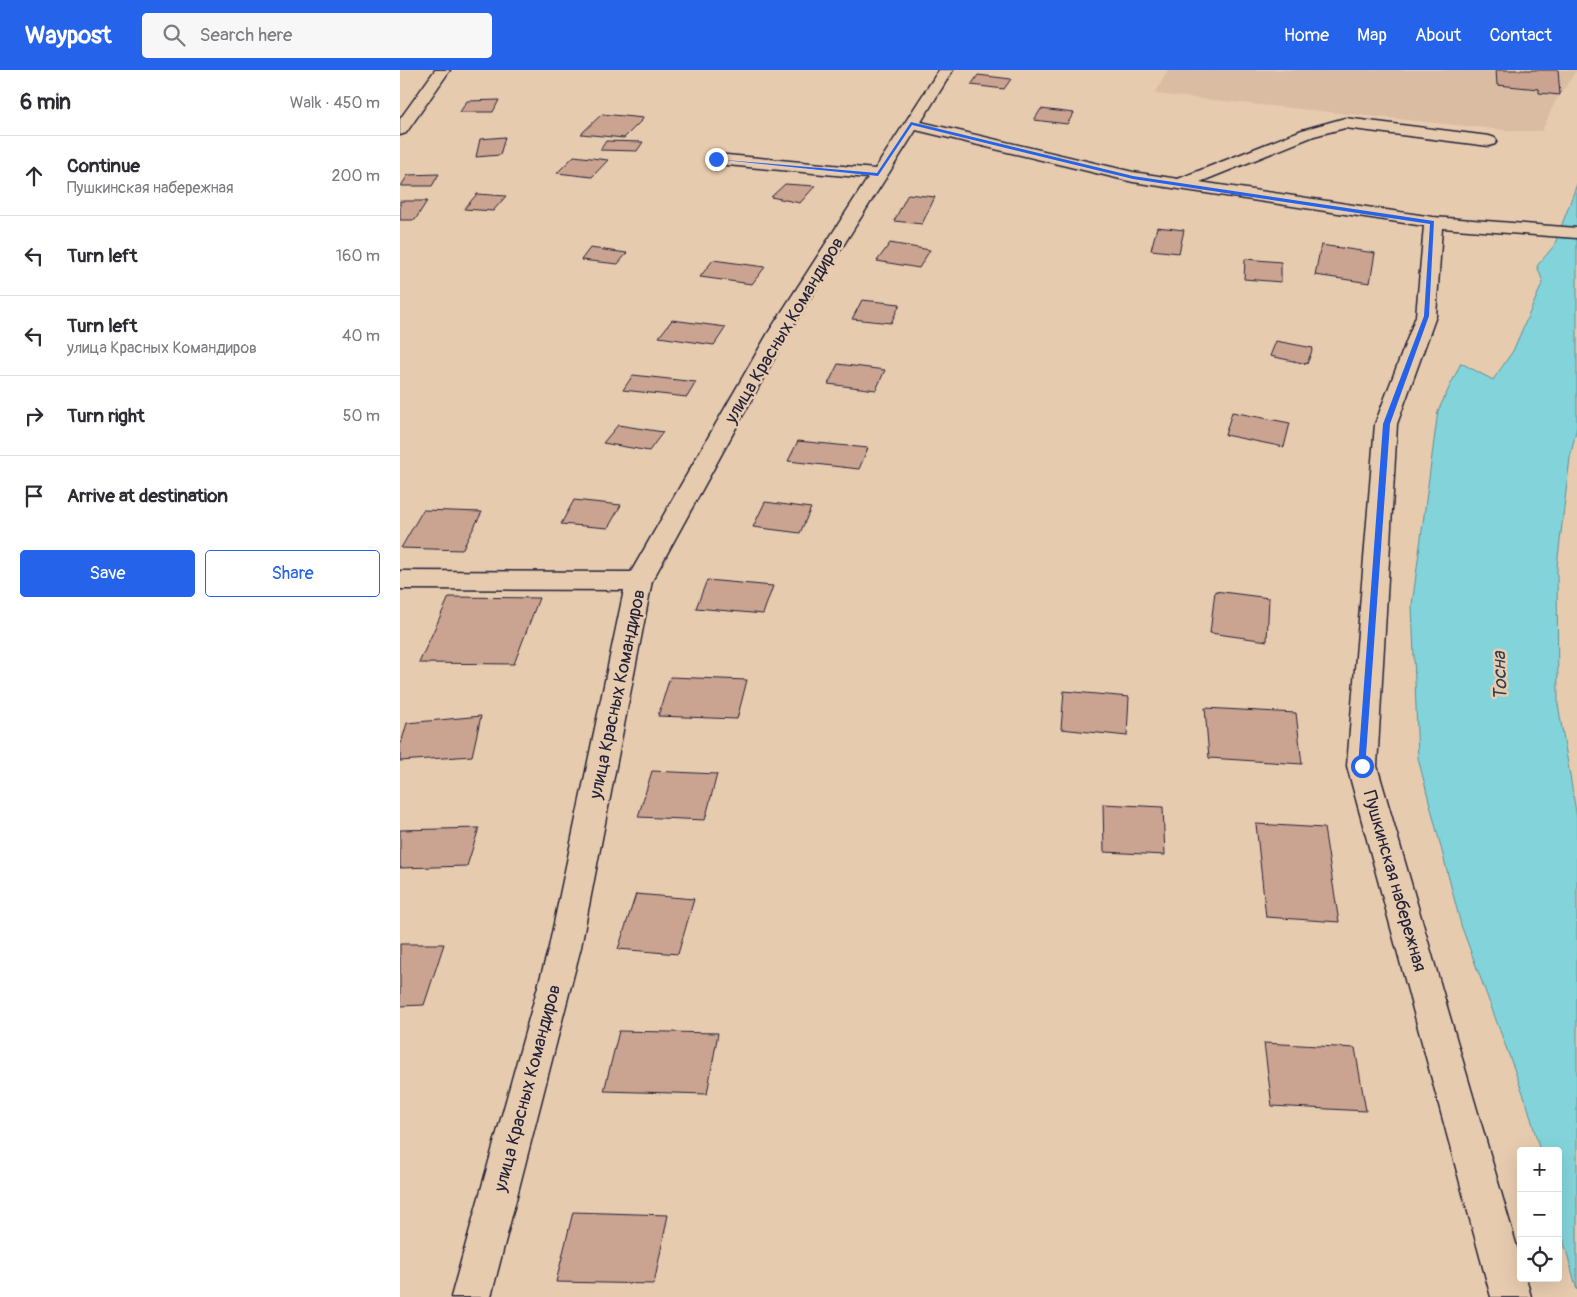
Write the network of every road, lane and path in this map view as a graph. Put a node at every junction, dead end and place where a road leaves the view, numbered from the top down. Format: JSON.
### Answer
{"nodes":[{"id":1,"x":443,"y":70,"type":"edge"},
{"id":2,"x":946,"y":70,"type":"edge"},
{"id":3,"x":911,"y":124,"type":"junction"},
{"id":4,"x":400,"y":130,"type":"edge"},
{"id":5,"x":1489,"y":141,"type":"dead end"},
{"id":6,"x":716,"y":159,"type":"dead end"},
{"id":7,"x":878,"y":174,"type":"junction"},
{"id":8,"x":1179,"y":185,"type":"junction"},
{"id":9,"x":1433,"y":222,"type":"junction"},
{"id":10,"x":1577,"y":233,"type":"edge"},
{"id":11,"x":400,"y":580,"type":"edge"},
{"id":12,"x":639,"y":581,"type":"junction"},
{"id":13,"x":471,"y":1297,"type":"edge"},
{"id":14,"x":1511,"y":1297,"type":"edge"}],
"edges":[{"from":1,"to":4,"type":"street"},
{"from":2,"to":3,"type":"street","name":"улица Красных Командиров"},
{"from":3,"to":7,"type":"street","name":"улица Красных Командиров"},
{"from":3,"to":8,"type":"street"},
{"from":5,"to":8,"type":"street"},
{"from":6,"to":7,"type":"street"},
{"from":7,"to":12,"type":"street","name":"улица Красных Командиров"},
{"from":8,"to":9,"type":"street"},
{"from":9,"to":10,"type":"street"},
{"from":9,"to":14,"type":"street","name":"Пушкинская набережная"},
{"from":11,"to":12,"type":"street"},
{"from":12,"to":13,"type":"street","name":"улица Красных Командиров"}]}
